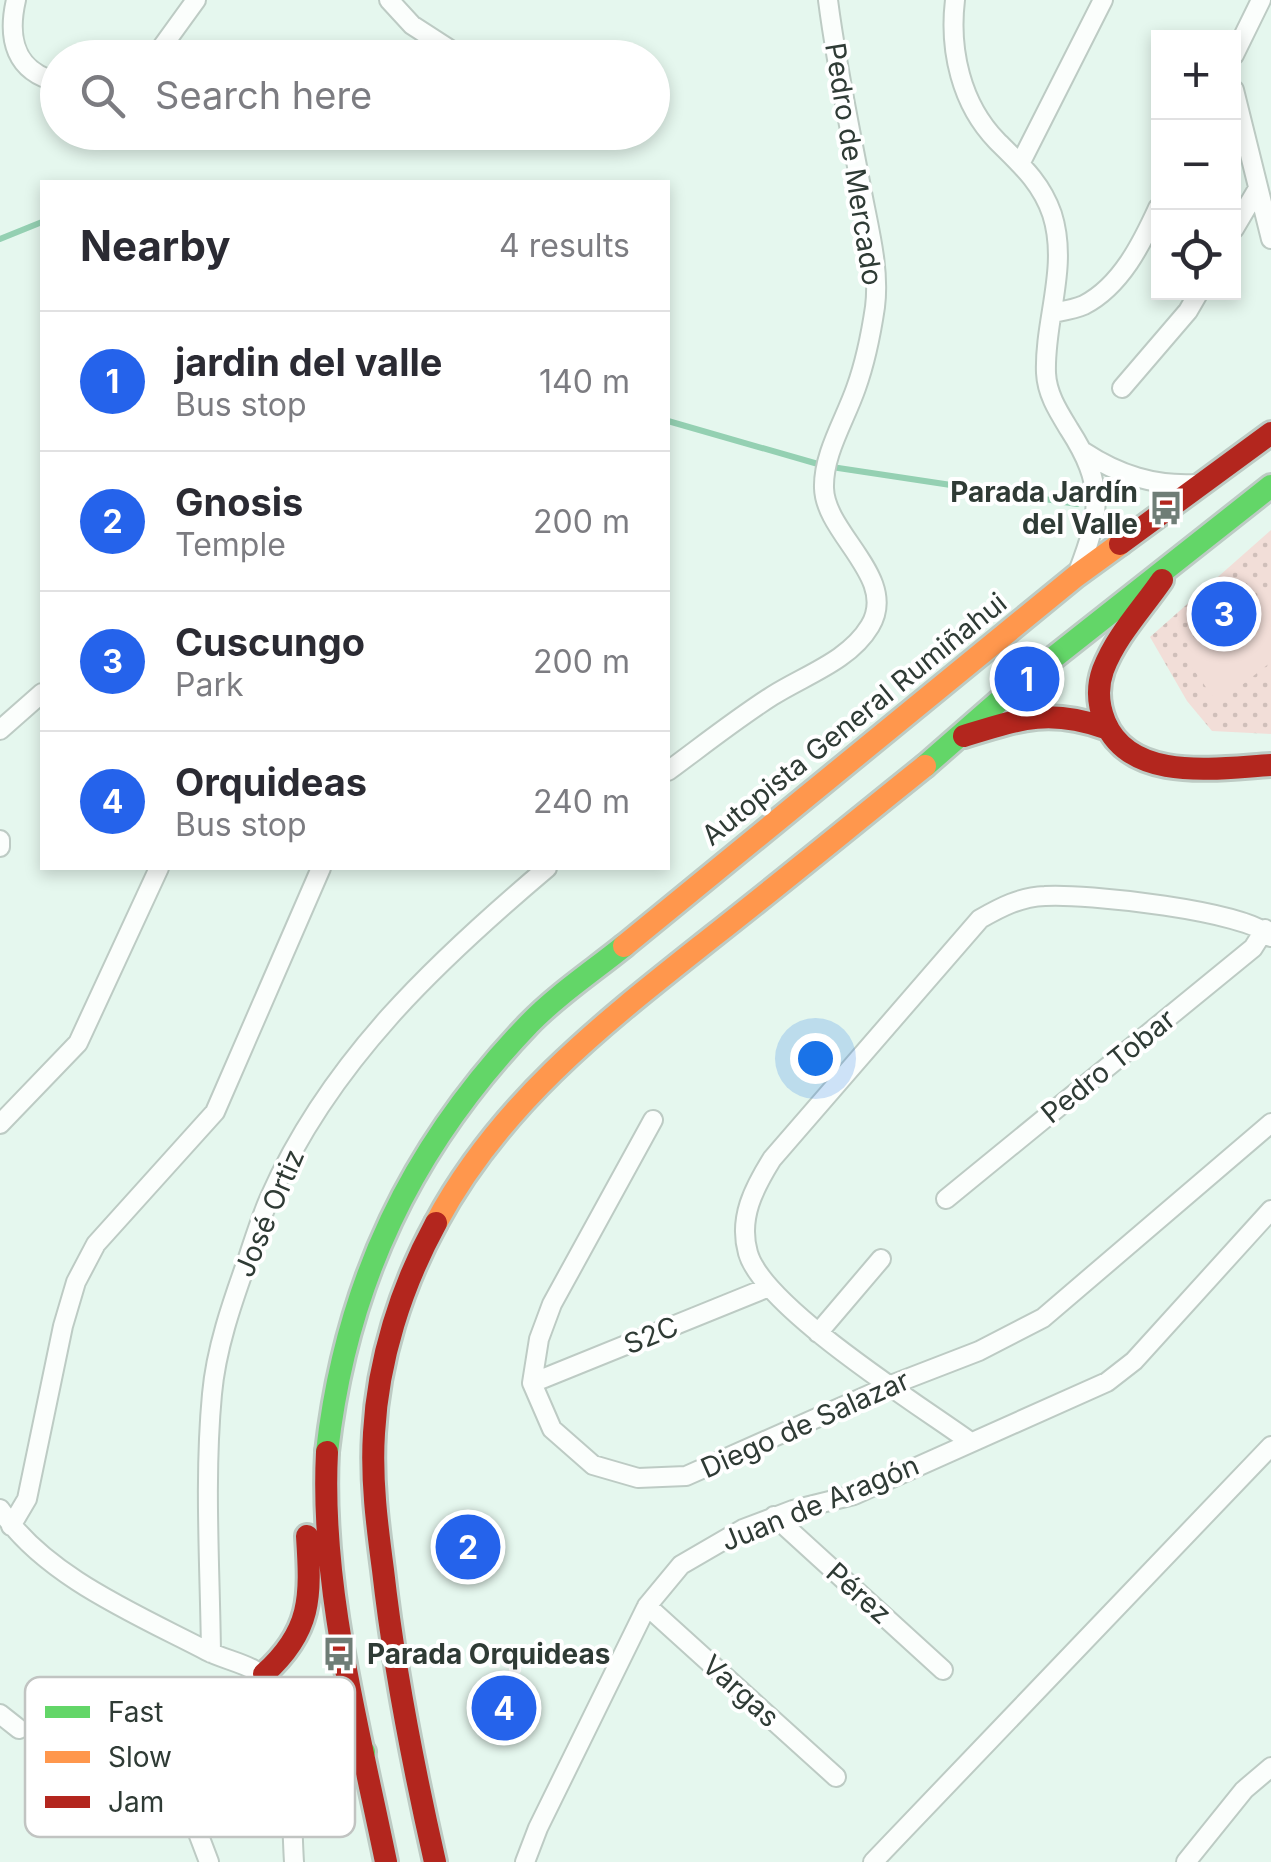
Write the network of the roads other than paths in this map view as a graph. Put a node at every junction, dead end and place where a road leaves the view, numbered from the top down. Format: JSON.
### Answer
{"nodes":[{"id":1,"x":196,"y":0,"type":"edge"},
{"id":2,"x":389,"y":0,"type":"edge"},
{"id":3,"x":828,"y":0,"type":"edge"},
{"id":4,"x":955,"y":0,"type":"edge"},
{"id":5,"x":1102,"y":0,"type":"edge"},
{"id":6,"x":1261,"y":0,"type":"edge"},
{"id":7,"x":16,"y":1,"type":"edge"},
{"id":8,"x":167,"y":40,"type":"edge"},
{"id":9,"x":435,"y":40,"type":"edge"},
{"id":10,"x":1241,"y":41,"type":"edge"},
{"id":11,"x":40,"y":74,"type":"edge"},
{"id":12,"x":1241,"y":119,"type":"edge"},
{"id":13,"x":1021,"y":162,"type":"junction"},
{"id":14,"x":1258,"y":190,"type":"junction"},
{"id":15,"x":1157,"y":210,"type":"edge"},
{"id":16,"x":1241,"y":218,"type":"edge"},
{"id":17,"x":1271,"y":240,"type":"edge"},
{"id":18,"x":1194,"y":300,"type":"edge"},
{"id":19,"x":1052,"y":313,"type":"junction"},
{"id":20,"x":1122,"y":388,"type":"dead end"},
{"id":21,"x":1271,"y":434,"type":"edge"},
{"id":22,"x":1083,"y":450,"type":"junction"},
{"id":23,"x":1202,"y":484,"type":"junction"},
{"id":24,"x":1271,"y":486,"type":"edge"},
{"id":25,"x":1171,"y":567,"type":"junction"},
{"id":26,"x":1076,"y":576,"type":"junction"},
{"id":27,"x":40,"y":694,"type":"edge"},
{"id":28,"x":1104,"y":728,"type":"junction"},
{"id":29,"x":0,"y":730,"type":"edge"},
{"id":30,"x":960,"y":737,"type":"junction"},
{"id":31,"x":1271,"y":765,"type":"edge"},
{"id":32,"x":670,"y":770,"type":"edge"},
{"id":33,"x":158,"y":870,"type":"edge"},
{"id":34,"x":320,"y":870,"type":"edge"},
{"id":35,"x":545,"y":870,"type":"edge"},
{"id":36,"x":1268,"y":933,"type":"edge"},
{"id":37,"x":653,"y":1120,"type":"dead end"},
{"id":38,"x":0,"y":1124,"type":"edge"},
{"id":39,"x":1271,"y":1124,"type":"edge"},
{"id":40,"x":946,"y":1199,"type":"dead end"},
{"id":41,"x":1270,"y":1214,"type":"edge"},
{"id":42,"x":881,"y":1258,"type":"dead end"},
{"id":43,"x":769,"y":1287,"type":"junction"},
{"id":44,"x":818,"y":1333,"type":"junction"},
{"id":45,"x":340,"y":1364,"type":"junction"},
{"id":46,"x":532,"y":1383,"type":"junction"},
{"id":47,"x":891,"y":1385,"type":"junction"},
{"id":48,"x":970,"y":1441,"type":"junction"},
{"id":49,"x":1271,"y":1446,"type":"edge"},
{"id":50,"x":0,"y":1509,"type":"edge"},
{"id":51,"x":774,"y":1516,"type":"junction"},
{"id":52,"x":11,"y":1526,"type":"junction"},
{"id":53,"x":646,"y":1606,"type":"junction"},
{"id":54,"x":211,"y":1653,"type":"junction"},
{"id":55,"x":943,"y":1670,"type":"dead end"},
{"id":56,"x":264,"y":1674,"type":"junction"},
{"id":57,"x":266,"y":1677,"type":"edge"},
{"id":58,"x":350,"y":1677,"type":"edge"},
{"id":59,"x":355,"y":1703,"type":"edge"},
{"id":60,"x":0,"y":1714,"type":"edge"},
{"id":61,"x":19,"y":1729,"type":"dead end"},
{"id":62,"x":355,"y":1746,"type":"edge"},
{"id":63,"x":364,"y":1752,"type":"junction"},
{"id":64,"x":1271,"y":1767,"type":"edge"},
{"id":65,"x":836,"y":1776,"type":"dead end"},
{"id":66,"x":200,"y":1837,"type":"edge"},
{"id":67,"x":293,"y":1837,"type":"edge"},
{"id":68,"x":210,"y":1862,"type":"edge"},
{"id":69,"x":294,"y":1862,"type":"edge"},
{"id":70,"x":386,"y":1862,"type":"edge"},
{"id":71,"x":434,"y":1862,"type":"edge"},
{"id":72,"x":525,"y":1862,"type":"edge"},
{"id":73,"x":873,"y":1862,"type":"edge"},
{"id":74,"x":1186,"y":1862,"type":"edge"}],
"edges":[{"from":1,"to":8,"type":"street"},
{"from":2,"to":9,"type":"street"},
{"from":3,"to":32,"type":"street","name":"Pedro de Mercado"},
{"from":4,"to":13,"type":"street"},
{"from":5,"to":13,"type":"street"},
{"from":6,"to":10,"type":"street"},
{"from":7,"to":11,"type":"street"},
{"from":12,"to":14,"type":"street"},
{"from":13,"to":19,"type":"street"},
{"from":14,"to":16,"type":"street"},
{"from":14,"to":17,"type":"street"},
{"from":15,"to":19,"type":"street"},
{"from":18,"to":20,"type":"street"},
{"from":19,"to":22,"type":"street"},
{"from":21,"to":23,"type":"main road","name":"Autopista General Rumiñahui"},
{"from":22,"to":23,"type":"street"},
{"from":22,"to":26,"type":"street"},
{"from":23,"to":26,"type":"main road","name":"Autopista General Rumiñahui"},
{"from":24,"to":25,"type":"main road"},
{"from":25,"to":28,"type":"main road"},
{"from":25,"to":30,"type":"main road"},
{"from":26,"to":45,"type":"main road","name":"Autopista General Rumiñahui"},
{"from":27,"to":29,"type":"street"},
{"from":28,"to":30,"type":"main road"},
{"from":28,"to":31,"type":"main road"},
{"from":30,"to":71,"type":"main road"},
{"from":33,"to":38,"type":"street"},
{"from":34,"to":52,"type":"street"},
{"from":35,"to":54,"type":"street","name":"José Ortiz"},
{"from":36,"to":40,"type":"street","name":"Pedro Tobar"},
{"from":36,"to":43,"type":"street"},
{"from":37,"to":46,"type":"street"},
{"from":39,"to":47,"type":"street","name":"Diego de Salazar"},
{"from":41,"to":48,"type":"street","name":"Juan de Aragón"},
{"from":42,"to":44,"type":"street"},
{"from":43,"to":44,"type":"street"},
{"from":43,"to":46,"type":"street","name":"S2C"},
{"from":44,"to":47,"type":"street"},
{"from":45,"to":56,"type":"main road"},
{"from":45,"to":58,"type":"main road","name":"Autopista General Rumiñahui"},
{"from":46,"to":47,"type":"street","name":"Diego de Salazar"},
{"from":47,"to":48,"type":"street"},
{"from":48,"to":51,"type":"street","name":"Juan de Aragón"},
{"from":49,"to":73,"type":"street"},
{"from":50,"to":52,"type":"street"},
{"from":51,"to":53,"type":"street","name":"Juan de Aragón"},
{"from":51,"to":55,"type":"street","name":"Pérez"},
{"from":52,"to":54,"type":"street"},
{"from":53,"to":65,"type":"street","name":"Vargas"},
{"from":53,"to":72,"type":"street","name":"Juan de Aragón"},
{"from":54,"to":56,"type":"street"},
{"from":56,"to":57,"type":"street"},
{"from":59,"to":63,"type":"main road","name":"Autopista General Rumiñahui"},
{"from":60,"to":61,"type":"street"},
{"from":62,"to":63,"type":"main road"},
{"from":63,"to":70,"type":"main road","name":"Autopista General Rumiñahui"},
{"from":64,"to":74,"type":"street"},
{"from":66,"to":68,"type":"street"},
{"from":67,"to":69,"type":"street"}]}
